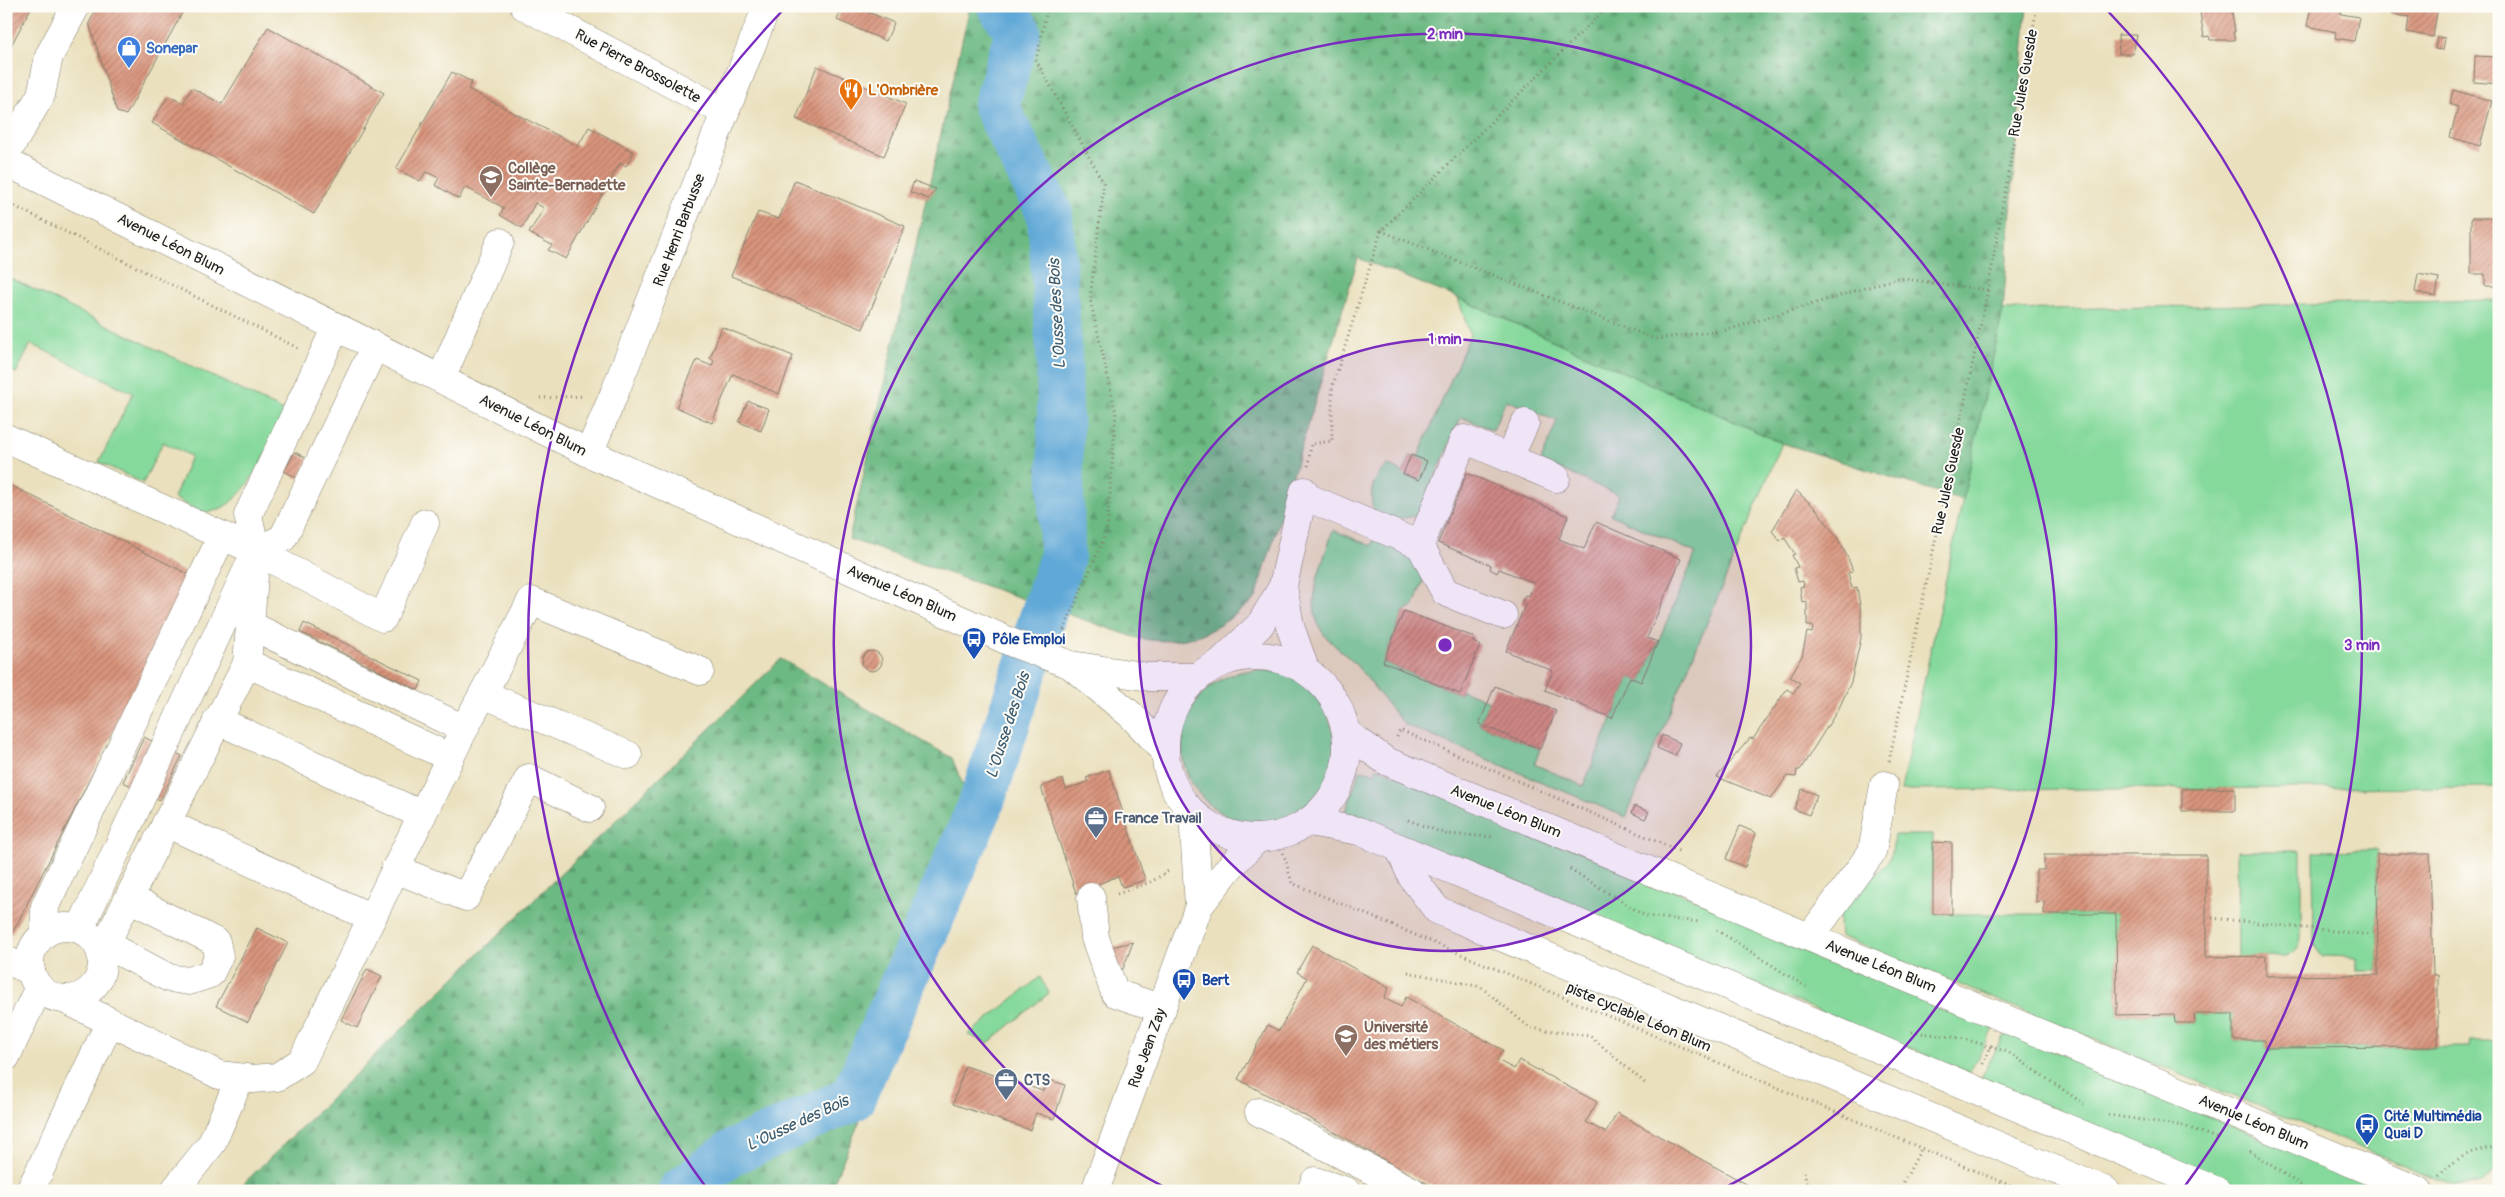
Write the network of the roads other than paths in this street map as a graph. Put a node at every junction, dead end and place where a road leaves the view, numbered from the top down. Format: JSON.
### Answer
{"nodes":[{"id":1,"x":76,"y":6,"type":"edge"},
{"id":2,"x":524,"y":6,"type":"edge"},
{"id":3,"x":767,"y":6,"type":"edge"},
{"id":4,"x":725,"y":112,"type":"junction"},
{"id":5,"x":6,"y":154,"type":"edge"},
{"id":6,"x":6,"y":162,"type":"edge"},
{"id":7,"x":500,"y":242,"type":"dead end"},
{"id":8,"x":336,"y":327,"type":"junction"},
{"id":9,"x":375,"y":346,"type":"junction"},
{"id":10,"x":441,"y":379,"type":"junction"},
{"id":11,"x":308,"y":392,"type":"junction"},
{"id":12,"x":344,"y":409,"type":"junction"},
{"id":13,"x":1525,"y":422,"type":"dead end"},
{"id":14,"x":6,"y":438,"type":"edge"},
{"id":15,"x":588,"y":453,"type":"junction"},
{"id":16,"x":1510,"y":458,"type":"junction"},
{"id":17,"x":1556,"y":478,"type":"dead end"},
{"id":18,"x":425,"y":523,"type":"dead end"},
{"id":19,"x":222,"y":536,"type":"junction"},
{"id":20,"x":1420,"y":545,"type":"junction"},
{"id":21,"x":256,"y":551,"type":"junction"},
{"id":22,"x":1283,"y":586,"type":"junction"},
{"id":23,"x":1503,"y":615,"type":"dead end"},
{"id":24,"x":250,"y":625,"type":"junction"},
{"id":25,"x":1061,"y":661,"type":"junction"},
{"id":26,"x":1221,"y":662,"type":"junction"},
{"id":27,"x":246,"y":663,"type":"junction"},
{"id":28,"x":1305,"y":669,"type":"junction"},
{"id":29,"x":700,"y":671,"type":"dead end"},
{"id":30,"x":1196,"y":678,"type":"junction"},
{"id":31,"x":483,"y":694,"type":"junction"},
{"id":32,"x":218,"y":720,"type":"junction"},
{"id":33,"x":464,"y":729,"type":"junction"},
{"id":34,"x":1347,"y":733,"type":"junction"},
{"id":35,"x":1164,"y":751,"type":"junction"},
{"id":36,"x":628,"y":755,"type":"dead end"},
{"id":37,"x":450,"y":757,"type":"junction"},
{"id":38,"x":1884,"y":785,"type":"road end"},
{"id":39,"x":590,"y":808,"type":"dead end"},
{"id":40,"x":1193,"y":814,"type":"junction"},
{"id":41,"x":422,"y":815,"type":"junction"},
{"id":42,"x":1309,"y":822,"type":"junction"},
{"id":43,"x":166,"y":823,"type":"junction"},
{"id":44,"x":1268,"y":837,"type":"junction"},
{"id":45,"x":1399,"y":848,"type":"junction"},
{"id":46,"x":395,"y":869,"type":"junction"},
{"id":47,"x":1099,"y":897,"type":"road end"},
{"id":48,"x":129,"y":898,"type":"junction"},
{"id":49,"x":1198,"y":906,"type":"junction"},
{"id":50,"x":372,"y":918,"type":"junction"},
{"id":51,"x":80,"y":929,"type":"junction"},
{"id":52,"x":44,"y":934,"type":"junction"},
{"id":53,"x":1810,"y":937,"type":"junction"},
{"id":54,"x":103,"y":948,"type":"junction"},
{"id":55,"x":6,"y":960,"type":"edge"},
{"id":56,"x":35,"y":979,"type":"junction"},
{"id":57,"x":64,"y":1000,"type":"junction"},
{"id":58,"x":1162,"y":1009,"type":"junction"},
{"id":59,"x":110,"y":1022,"type":"junction"},
{"id":60,"x":6,"y":1057,"type":"edge"},
{"id":61,"x":240,"y":1078,"type":"junction"},
{"id":62,"x":1259,"y":1112,"type":"dead end"},
{"id":63,"x":2100,"y":1141,"type":"junction"},
{"id":64,"x":2428,"y":1184,"type":"edge"},
{"id":65,"x":1313,"y":1186,"type":"edge"},
{"id":66,"x":30,"y":1191,"type":"edge"},
{"id":67,"x":174,"y":1191,"type":"edge"},
{"id":68,"x":1095,"y":1191,"type":"edge"},
{"id":69,"x":1346,"y":1191,"type":"edge"},
{"id":70,"x":1412,"y":1191,"type":"edge"},
{"id":71,"x":2106,"y":1191,"type":"edge"},
{"id":72,"x":2122,"y":1191,"type":"edge"},
{"id":73,"x":2216,"y":1191,"type":"edge"}],
"edges":[{"from":1,"to":5,"type":"street"},
{"from":2,"to":4,"type":"street","name":"Rue Pierre Brossolette"},
{"from":3,"to":4,"type":"street","name":"Rue Henri Barbusse"},
{"from":4,"to":15,"type":"street","name":"Rue Henri Barbusse"},
{"from":6,"to":8,"type":"street","name":"Avenue Léon Blum"},
{"from":7,"to":10,"type":"street"},
{"from":8,"to":9,"type":"street","name":"Avenue Léon Blum"},
{"from":8,"to":11,"type":"street"},
{"from":9,"to":10,"type":"street","name":"Avenue Léon Blum"},
{"from":9,"to":12,"type":"street"},
{"from":10,"to":15,"type":"street","name":"Avenue Léon Blum"},
{"from":11,"to":12,"type":"street"},
{"from":11,"to":21,"type":"street"},
{"from":12,"to":21,"type":"street"},
{"from":13,"to":16,"type":"street"},
{"from":14,"to":19,"type":"street"},
{"from":15,"to":25,"type":"street","name":"Avenue Léon Blum"},
{"from":16,"to":17,"type":"street"},
{"from":16,"to":20,"type":"street"},
{"from":18,"to":21,"type":"street"},
{"from":19,"to":21,"type":"street"},
{"from":19,"to":52,"type":"street"},
{"from":20,"to":22,"type":"street"},
{"from":20,"to":23,"type":"street"},
{"from":21,"to":24,"type":"street"},
{"from":21,"to":51,"type":"street"},
{"from":22,"to":26,"type":"street"},
{"from":22,"to":28,"type":"street"},
{"from":24,"to":27,"type":"street"},
{"from":24,"to":33,"type":"street"},
{"from":25,"to":30,"type":"street","name":"Avenue Léon Blum"},
{"from":25,"to":35,"type":"street","name":"Avenue Léon Blum"},
{"from":26,"to":28,"type":"street"},
{"from":26,"to":30,"type":"street"},
{"from":27,"to":32,"type":"street"},
{"from":27,"to":37,"type":"street"},
{"from":28,"to":34,"type":"street"},
{"from":29,"to":31,"type":"street"},
{"from":30,"to":35,"type":"street"},
{"from":31,"to":33,"type":"street"},
{"from":31,"to":36,"type":"street"},
{"from":32,"to":41,"type":"street"},
{"from":32,"to":43,"type":"street"},
{"from":33,"to":37,"type":"street"},
{"from":34,"to":42,"type":"street"},
{"from":34,"to":53,"type":"street","name":"Avenue Léon Blum"},
{"from":35,"to":40,"type":"street"},
{"from":37,"to":41,"type":"street"},
{"from":38,"to":53,"type":"street"},
{"from":39,"to":46,"type":"street"},
{"from":40,"to":44,"type":"street"},
{"from":40,"to":49,"type":"street","name":"Rue Jean Zay"},
{"from":41,"to":46,"type":"street"},
{"from":42,"to":44,"type":"street"},
{"from":42,"to":45,"type":"street"},
{"from":43,"to":48,"type":"street"},
{"from":43,"to":50,"type":"street"},
{"from":44,"to":49,"type":"street","name":"Rue Jean Zay"},
{"from":45,"to":63,"type":"street"},
{"from":45,"to":71,"type":"street"},
{"from":46,"to":50,"type":"street"},
{"from":47,"to":58,"type":"street"},
{"from":48,"to":54,"type":"street"},
{"from":48,"to":54,"type":"street"},
{"from":49,"to":58,"type":"street","name":"Rue Jean Zay"},
{"from":50,"to":61,"type":"street"},
{"from":51,"to":52,"type":"street"},
{"from":51,"to":54,"type":"street"},
{"from":52,"to":56,"type":"street"},
{"from":53,"to":64,"type":"street","name":"Avenue Léon Blum"},
{"from":54,"to":57,"type":"street"},
{"from":55,"to":56,"type":"street"},
{"from":56,"to":57,"type":"street"},
{"from":56,"to":60,"type":"street"},
{"from":57,"to":59,"type":"street"},
{"from":58,"to":68,"type":"street","name":"Rue Jean Zay"},
{"from":59,"to":61,"type":"street"},
{"from":59,"to":66,"type":"street"},
{"from":61,"to":67,"type":"street"},
{"from":62,"to":70,"type":"street"},
{"from":63,"to":72,"type":"street"},
{"from":63,"to":73,"type":"street"},
{"from":65,"to":69,"type":"street"}]}
